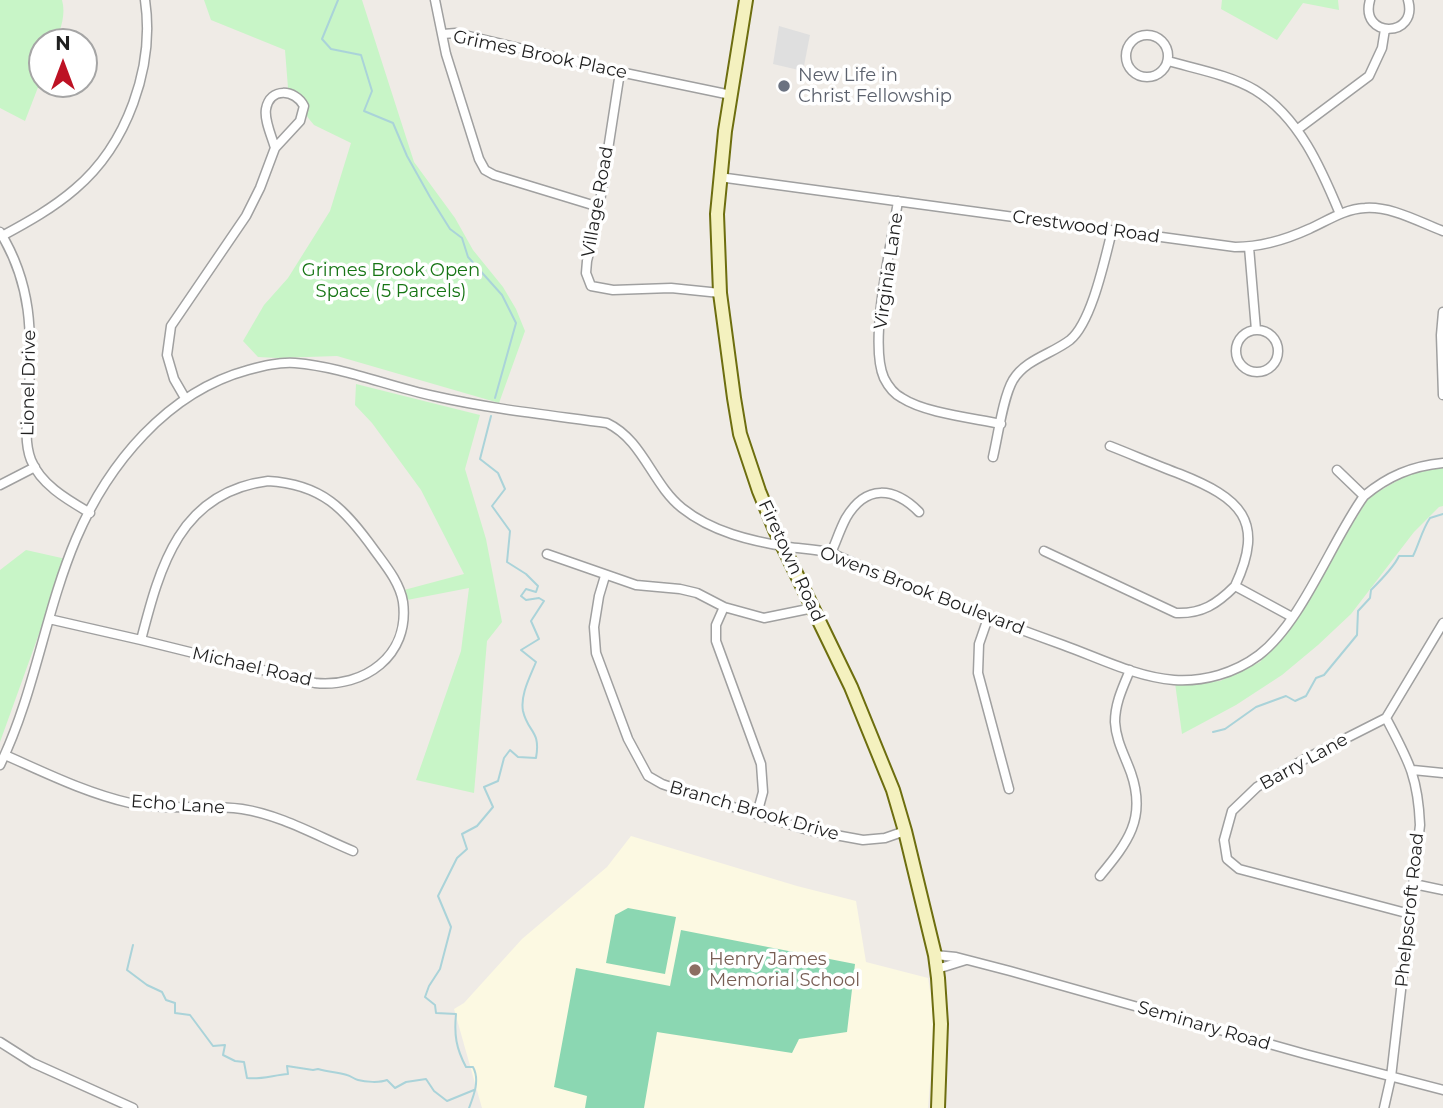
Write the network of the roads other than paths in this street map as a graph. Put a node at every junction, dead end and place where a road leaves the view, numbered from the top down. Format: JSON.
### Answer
{"nodes":[{"id":1,"x":145,"y":0,"type":"edge"},
{"id":2,"x":435,"y":0,"type":"edge"},
{"id":3,"x":746,"y":0,"type":"edge"},
{"id":4,"x":1370,"y":0,"type":"edge"},
{"id":5,"x":1408,"y":0,"type":"edge"},
{"id":6,"x":1385,"y":29,"type":"junction"},
{"id":7,"x":443,"y":34,"type":"junction"},
{"id":8,"x":1168,"y":61,"type":"junction"},
{"id":9,"x":621,"y":72,"type":"junction"},
{"id":10,"x":731,"y":95,"type":"junction"},
{"id":11,"x":1298,"y":129,"type":"junction"},
{"id":12,"x":275,"y":148,"type":"junction"},
{"id":13,"x":719,"y":177,"type":"junction"},
{"id":14,"x":898,"y":201,"type":"junction"},
{"id":15,"x":599,"y":207,"type":"junction"},
{"id":16,"x":1340,"y":214,"type":"junction"},
{"id":17,"x":1112,"y":231,"type":"junction"},
{"id":18,"x":1443,"y":231,"type":"edge"},
{"id":19,"x":1,"y":234,"type":"edge"},
{"id":20,"x":1249,"y":247,"type":"junction"},
{"id":21,"x":720,"y":293,"type":"junction"},
{"id":22,"x":1443,"y":312,"type":"edge"},
{"id":23,"x":1256,"y":330,"type":"junction"},
{"id":24,"x":1443,"y":395,"type":"edge"},
{"id":25,"x":186,"y":398,"type":"junction"},
{"id":26,"x":1001,"y":424,"type":"junction"},
{"id":27,"x":1110,"y":446,"type":"dead end"},
{"id":28,"x":993,"y":457,"type":"dead end"},
{"id":29,"x":1443,"y":463,"type":"edge"},
{"id":30,"x":35,"y":467,"type":"junction"},
{"id":31,"x":1337,"y":470,"type":"dead end"},
{"id":32,"x":0,"y":485,"type":"edge"},
{"id":33,"x":1364,"y":496,"type":"junction"},
{"id":34,"x":919,"y":512,"type":"dead end"},
{"id":35,"x":90,"y":513,"type":"junction"},
{"id":36,"x":784,"y":546,"type":"junction"},
{"id":37,"x":1044,"y":551,"type":"dead end"},
{"id":38,"x":831,"y":553,"type":"junction"},
{"id":39,"x":547,"y":554,"type":"dead end"},
{"id":40,"x":605,"y":576,"type":"junction"},
{"id":41,"x":1235,"y":586,"type":"junction"},
{"id":42,"x":724,"y":607,"type":"junction"},
{"id":43,"x":813,"y":608,"type":"junction"},
{"id":44,"x":1292,"y":617,"type":"junction"},
{"id":45,"x":988,"y":618,"type":"junction"},
{"id":46,"x":49,"y":619,"type":"junction"},
{"id":47,"x":1443,"y":623,"type":"edge"},
{"id":48,"x":141,"y":640,"type":"junction"},
{"id":49,"x":1130,"y":670,"type":"junction"},
{"id":50,"x":1386,"y":718,"type":"junction"},
{"id":51,"x":5,"y":755,"type":"junction"},
{"id":52,"x":0,"y":765,"type":"edge"},
{"id":53,"x":1413,"y":770,"type":"junction"},
{"id":54,"x":1443,"y":773,"type":"edge"},
{"id":55,"x":1009,"y":789,"type":"dead end"},
{"id":56,"x":757,"y":814,"type":"junction"},
{"id":57,"x":905,"y":831,"type":"junction"},
{"id":58,"x":353,"y":851,"type":"dead end"},
{"id":59,"x":1100,"y":876,"type":"dead end"},
{"id":60,"x":1414,"y":884,"type":"junction"},
{"id":61,"x":1443,"y":890,"type":"edge"},
{"id":62,"x":1410,"y":914,"type":"junction"},
{"id":63,"x":934,"y":954,"type":"junction"},
{"id":64,"x":966,"y":960,"type":"junction"},
{"id":65,"x":937,"y":969,"type":"junction"},
{"id":66,"x":0,"y":1042,"type":"edge"},
{"id":67,"x":1391,"y":1077,"type":"junction"},
{"id":68,"x":1443,"y":1090,"type":"edge"},
{"id":69,"x":133,"y":1108,"type":"edge"},
{"id":70,"x":938,"y":1108,"type":"edge"},
{"id":71,"x":1384,"y":1108,"type":"edge"}],
"edges":[{"from":1,"to":19,"type":"street"},
{"from":2,"to":7,"type":"street"},
{"from":3,"to":10,"type":"street","name":"Firetown Road"},
{"from":4,"to":6,"type":"street"},
{"from":5,"to":6,"type":"street"},
{"from":6,"to":11,"type":"street"},
{"from":7,"to":9,"type":"street","name":"Grimes Brook Place"},
{"from":7,"to":15,"type":"street","name":"Grimes Brook Place"},
{"from":8,"to":8,"type":"street"},
{"from":8,"to":11,"type":"street"},
{"from":9,"to":10,"type":"street","name":"Grimes Brook Place"},
{"from":9,"to":15,"type":"street","name":"Village Road"},
{"from":10,"to":13,"type":"street","name":"Firetown Road"},
{"from":11,"to":16,"type":"street"},
{"from":12,"to":12,"type":"street"},
{"from":12,"to":25,"type":"street"},
{"from":13,"to":14,"type":"street","name":"Crestwood Road"},
{"from":13,"to":21,"type":"street","name":"Firetown Road"},
{"from":14,"to":17,"type":"street","name":"Crestwood Road"},
{"from":14,"to":26,"type":"street","name":"Virginia Lane"},
{"from":15,"to":21,"type":"street","name":"Village Road"},
{"from":16,"to":18,"type":"street","name":"Crestwood Road"},
{"from":16,"to":20,"type":"street","name":"Crestwood Road"},
{"from":17,"to":20,"type":"street","name":"Crestwood Road"},
{"from":17,"to":26,"type":"street"},
{"from":19,"to":30,"type":"street","name":"Lionel Drive"},
{"from":20,"to":23,"type":"street"},
{"from":21,"to":36,"type":"street","name":"Firetown Road"},
{"from":22,"to":24,"type":"street"},
{"from":23,"to":23,"type":"street"},
{"from":25,"to":35,"type":"street","name":"Owens Brook Boulevard"},
{"from":25,"to":36,"type":"street","name":"Owens Brook Boulevard"},
{"from":26,"to":28,"type":"street"},
{"from":27,"to":41,"type":"street"},
{"from":29,"to":33,"type":"street","name":"Owens Brook Boulevard"},
{"from":30,"to":32,"type":"street"},
{"from":30,"to":35,"type":"street","name":"Lionel Drive"},
{"from":31,"to":33,"type":"street"},
{"from":33,"to":44,"type":"street","name":"Owens Brook Boulevard"},
{"from":34,"to":38,"type":"street"},
{"from":35,"to":46,"type":"street","name":"Owens Brook Boulevard"},
{"from":36,"to":38,"type":"street","name":"Owens Brook Boulevard"},
{"from":36,"to":43,"type":"street","name":"Firetown Road"},
{"from":37,"to":41,"type":"street"},
{"from":38,"to":45,"type":"street","name":"Owens Brook Boulevard"},
{"from":39,"to":40,"type":"street"},
{"from":40,"to":42,"type":"street"},
{"from":40,"to":56,"type":"street","name":"Branch Brook Drive"},
{"from":41,"to":44,"type":"street"},
{"from":42,"to":43,"type":"street"},
{"from":42,"to":56,"type":"street"},
{"from":43,"to":57,"type":"street","name":"Firetown Road"},
{"from":44,"to":49,"type":"street","name":"Owens Brook Boulevard"},
{"from":45,"to":49,"type":"street","name":"Owens Brook Boulevard"},
{"from":45,"to":55,"type":"street"},
{"from":46,"to":48,"type":"street","name":"Michael Road"},
{"from":46,"to":51,"type":"street","name":"Owens Brook Boulevard"},
{"from":47,"to":50,"type":"street"},
{"from":48,"to":48,"type":"street","name":"Michael Road"},
{"from":49,"to":59,"type":"street"},
{"from":50,"to":53,"type":"street","name":"Phelpscroft Road"},
{"from":50,"to":62,"type":"street","name":"Barry Lane"},
{"from":51,"to":52,"type":"street","name":"Owens Brook Boulevard"},
{"from":51,"to":58,"type":"street","name":"Echo Lane"},
{"from":53,"to":54,"type":"street"},
{"from":53,"to":60,"type":"street","name":"Phelpscroft Road"},
{"from":56,"to":57,"type":"street","name":"Branch Brook Drive"},
{"from":57,"to":63,"type":"street","name":"Firetown Road"},
{"from":60,"to":61,"type":"street"},
{"from":60,"to":62,"type":"street","name":"Phelpscroft Road"},
{"from":62,"to":67,"type":"street","name":"Phelpscroft Road"},
{"from":63,"to":64,"type":"street","name":"Seminary Road"},
{"from":63,"to":65,"type":"street","name":"Firetown Road"},
{"from":64,"to":65,"type":"street"},
{"from":64,"to":67,"type":"street","name":"Seminary Road"},
{"from":65,"to":70,"type":"street","name":"Firetown Road"},
{"from":66,"to":69,"type":"street"},
{"from":67,"to":68,"type":"street","name":"Seminary Road"},
{"from":67,"to":71,"type":"street","name":"Phelpscroft Road"}]}
